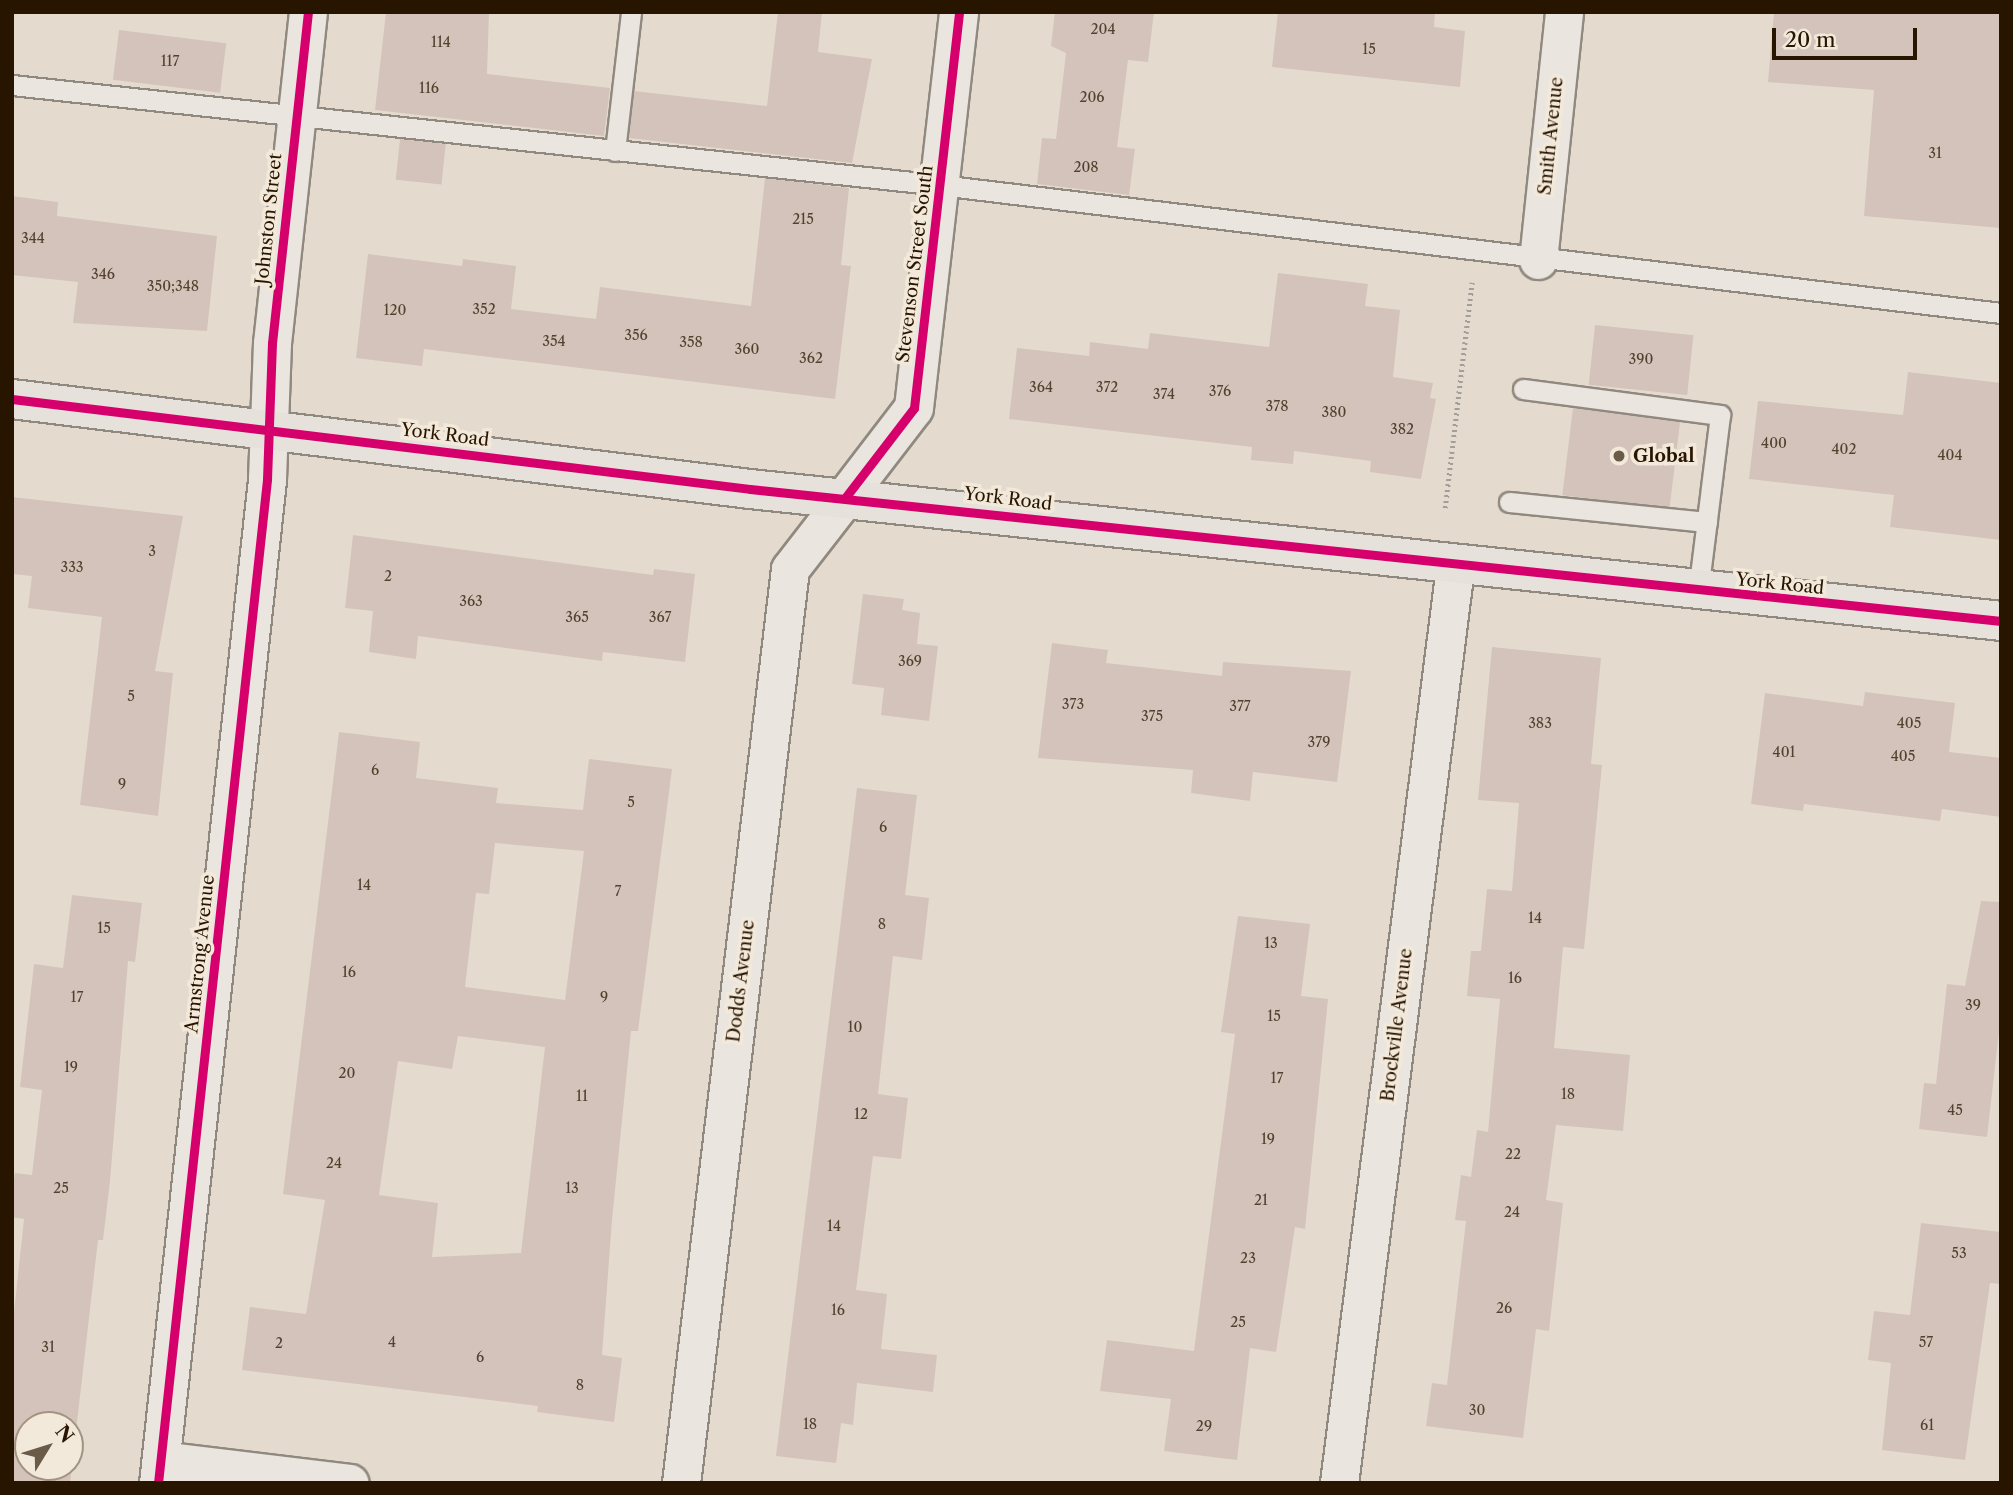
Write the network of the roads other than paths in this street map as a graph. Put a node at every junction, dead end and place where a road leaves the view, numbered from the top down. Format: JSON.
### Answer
{"nodes":[{"id":1,"x":308,"y":12,"type":"edge"},
{"id":2,"x":631,"y":12,"type":"edge"},
{"id":3,"x":959,"y":12,"type":"edge"},
{"id":4,"x":1564,"y":12,"type":"edge"},
{"id":5,"x":12,"y":85,"type":"edge"},
{"id":6,"x":295,"y":117,"type":"junction"},
{"id":7,"x":615,"y":151,"type":"junction"},
{"id":8,"x":940,"y":185,"type":"junction"},
{"id":9,"x":1538,"y":260,"type":"junction"},
{"id":10,"x":2001,"y":313,"type":"edge"},
{"id":11,"x":1523,"y":389,"type":"dead end"},
{"id":12,"x":12,"y":398,"type":"edge"},
{"id":13,"x":272,"y":429,"type":"junction"},
{"id":14,"x":845,"y":498,"type":"junction"},
{"id":15,"x":1509,"y":502,"type":"dead end"},
{"id":16,"x":1707,"y":522,"type":"junction"},
{"id":17,"x":1455,"y":567,"type":"junction"},
{"id":18,"x":1698,"y":592,"type":"junction"},
{"id":19,"x":2001,"y":621,"type":"edge"},
{"id":20,"x":160,"y":1471,"type":"edge"},
{"id":21,"x":350,"y":1483,"type":"edge"},
{"id":22,"x":681,"y":1483,"type":"edge"},
{"id":23,"x":1339,"y":1483,"type":"edge"}],
"edges":[{"from":1,"to":6,"type":"street","name":"Johnston Street"},
{"from":2,"to":7,"type":"lane"},
{"from":3,"to":8,"type":"street","name":"Stevenson Street South"},
{"from":4,"to":9,"type":"street","name":"Smith Avenue"},
{"from":5,"to":6,"type":"lane"},
{"from":6,"to":7,"type":"lane"},
{"from":6,"to":13,"type":"street","name":"Johnston Street"},
{"from":7,"to":8,"type":"lane"},
{"from":8,"to":9,"type":"lane"},
{"from":8,"to":14,"type":"street","name":"Stevenson Street South"},
{"from":9,"to":10,"type":"lane"},
{"from":11,"to":16,"type":"lane"},
{"from":12,"to":13,"type":"main road","name":"York Road"},
{"from":13,"to":14,"type":"main road","name":"York Road"},
{"from":13,"to":20,"type":"street","name":"Armstrong Avenue"},
{"from":14,"to":17,"type":"main road","name":"York Road"},
{"from":14,"to":22,"type":"street","name":"Dodds Avenue"},
{"from":15,"to":16,"type":"lane"},
{"from":16,"to":18,"type":"lane"},
{"from":17,"to":18,"type":"main road","name":"York Road"},
{"from":17,"to":23,"type":"street","name":"Brockville Avenue"},
{"from":18,"to":19,"type":"main road","name":"York Road"},
{"from":20,"to":21,"type":"street"}]}
